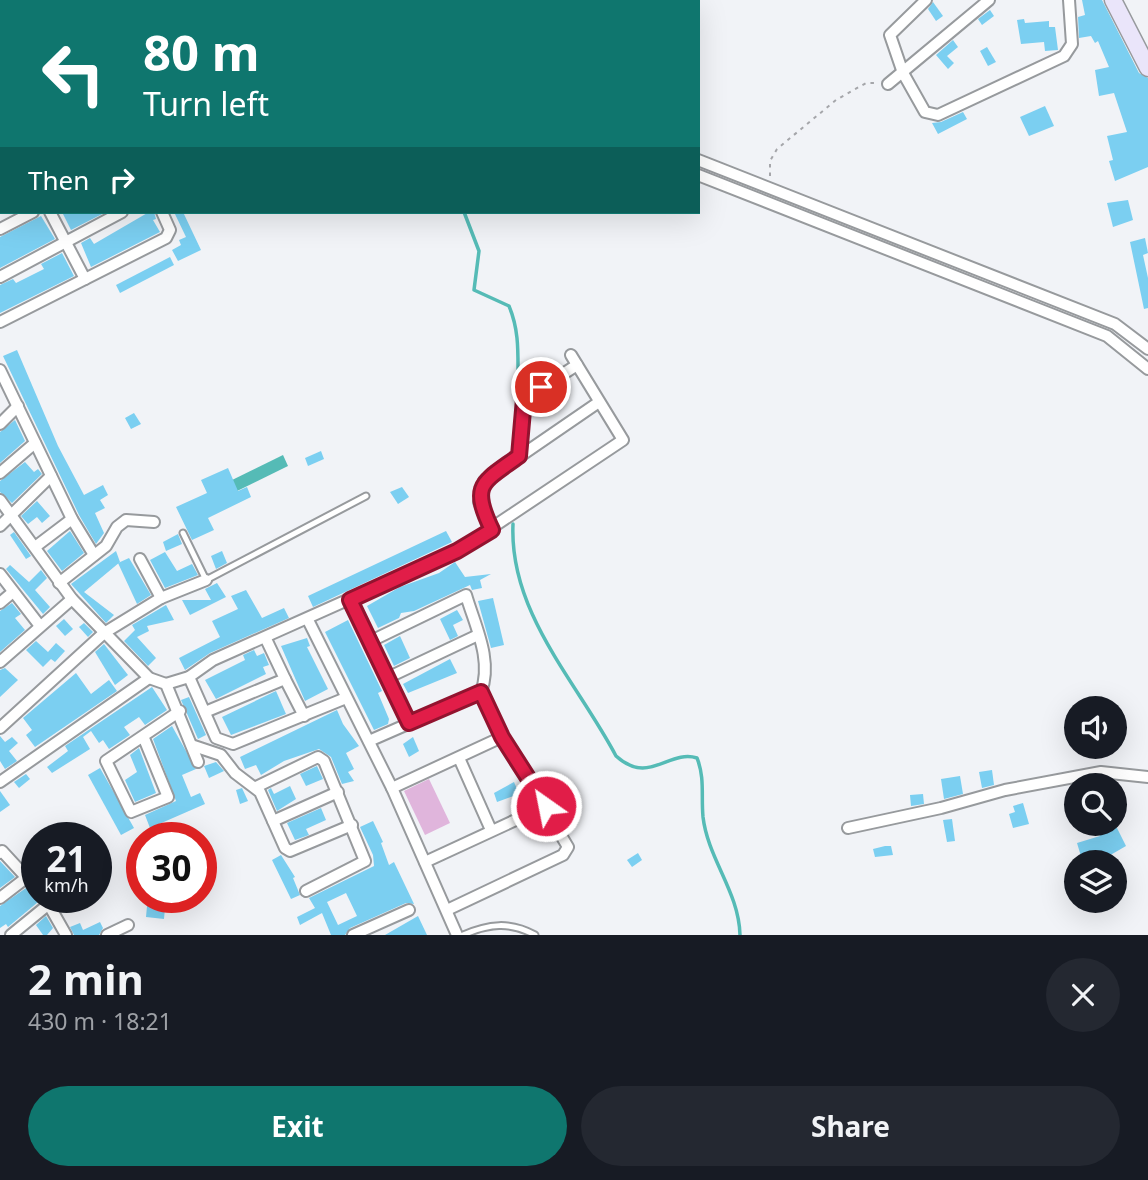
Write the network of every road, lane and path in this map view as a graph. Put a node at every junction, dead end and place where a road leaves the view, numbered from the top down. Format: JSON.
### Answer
{"nodes":[{"id":1,"x":926,"y":0,"type":"edge"},
{"id":2,"x":989,"y":0,"type":"edge"},
{"id":3,"x":1069,"y":0,"type":"edge"},
{"id":4,"x":1113,"y":0,"type":"edge"},
{"id":5,"x":1148,"y":68,"type":"edge"},
{"id":6,"x":903,"y":74,"type":"junction"},
{"id":7,"x":888,"y":84,"type":"joint"},
{"id":8,"x":700,"y":161,"type":"edge"},
{"id":9,"x":700,"y":176,"type":"edge"},
{"id":10,"x":766,"y":186,"type":"junction"},
{"id":11,"x":28,"y":214,"type":"edge"},
{"id":12,"x":51,"y":214,"type":"edge"},
{"id":13,"x":118,"y":214,"type":"edge"},
{"id":14,"x":163,"y":214,"type":"edge"},
{"id":15,"x":1,"y":225,"type":"edge"},
{"id":16,"x":67,"y":242,"type":"junction"},
{"id":17,"x":0,"y":277,"type":"edge"},
{"id":18,"x":85,"y":279,"type":"junction"},
{"id":19,"x":0,"y":322,"type":"edge"},
{"id":20,"x":1148,"y":349,"type":"edge"},
{"id":21,"x":571,"y":355,"type":"dead end"},
{"id":22,"x":577,"y":365,"type":"junction"},
{"id":23,"x":1148,"y":369,"type":"edge"},
{"id":24,"x":0,"y":371,"type":"edge"},
{"id":25,"x":600,"y":402,"type":"junction"},
{"id":26,"x":18,"y":406,"type":"junction"},
{"id":27,"x":0,"y":424,"type":"edge"},
{"id":28,"x":35,"y":443,"type":"junction"},
{"id":29,"x":519,"y":456,"type":"junction"},
{"id":30,"x":0,"y":473,"type":"edge"},
{"id":31,"x":51,"y":476,"type":"junction"},
{"id":32,"x":366,"y":496,"type":"dead end"},
{"id":33,"x":0,"y":500,"type":"edge"},
{"id":34,"x":12,"y":514,"type":"junction"},
{"id":35,"x":72,"y":519,"type":"junction"},
{"id":36,"x":154,"y":522,"type":"dead end"},
{"id":37,"x":0,"y":526,"type":"edge"},
{"id":38,"x":492,"y":530,"type":"junction"},
{"id":39,"x":183,"y":533,"type":"dead end"},
{"id":40,"x":35,"y":547,"type":"junction"},
{"id":41,"x":94,"y":555,"type":"junction"},
{"id":42,"x":140,"y":559,"type":"dead end"},
{"id":43,"x":0,"y":574,"type":"edge"},
{"id":44,"x":206,"y":580,"type":"junction"},
{"id":45,"x":59,"y":583,"type":"junction"},
{"id":46,"x":13,"y":592,"type":"junction"},
{"id":47,"x":161,"y":598,"type":"junction"},
{"id":48,"x":72,"y":599,"type":"junction"},
{"id":49,"x":350,"y":600,"type":"junction"},
{"id":50,"x":0,"y":603,"type":"edge"},
{"id":51,"x":308,"y":620,"type":"junction"},
{"id":52,"x":40,"y":626,"type":"junction"},
{"id":53,"x":104,"y":633,"type":"junction"},
{"id":54,"x":478,"y":635,"type":"junction"},
{"id":55,"x":266,"y":639,"type":"junction"},
{"id":56,"x":369,"y":642,"type":"junction"},
{"id":57,"x":0,"y":662,"type":"edge"},
{"id":58,"x":189,"y":677,"type":"junction"},
{"id":59,"x":149,"y":678,"type":"junction"},
{"id":60,"x":387,"y":678,"type":"junction"},
{"id":61,"x":285,"y":679,"type":"junction"},
{"id":62,"x":166,"y":684,"type":"junction"},
{"id":63,"x":481,"y":692,"type":"junction"},
{"id":64,"x":346,"y":698,"type":"junction"},
{"id":65,"x":180,"y":711,"type":"junction"},
{"id":66,"x":205,"y":712,"type":"junction"},
{"id":67,"x":304,"y":716,"type":"junction"},
{"id":68,"x":409,"y":723,"type":"junction"},
{"id":69,"x":0,"y":728,"type":"edge"},
{"id":70,"x":143,"y":736,"type":"junction"},
{"id":71,"x":502,"y":737,"type":"junction"},
{"id":72,"x":369,"y":741,"type":"junction"},
{"id":73,"x":194,"y":746,"type":"junction"},
{"id":74,"x":459,"y":758,"type":"junction"},
{"id":75,"x":198,"y":762,"type":"dead end"},
{"id":76,"x":1148,"y":777,"type":"edge"},
{"id":77,"x":0,"y":782,"type":"edge"},
{"id":78,"x":256,"y":788,"type":"junction"},
{"id":79,"x":392,"y":788,"type":"junction"},
{"id":80,"x":338,"y":792,"type":"junction"},
{"id":81,"x":546,"y":806,"type":"junction"},
{"id":82,"x":273,"y":821,"type":"junction"},
{"id":83,"x":352,"y":825,"type":"junction"},
{"id":84,"x":848,"y":828,"type":"dead end"},
{"id":85,"x":491,"y":830,"type":"junction"},
{"id":86,"x":1,"y":852,"type":"edge"},
{"id":87,"x":425,"y":862,"type":"junction"},
{"id":88,"x":21,"y":873,"type":"edge"},
{"id":89,"x":21,"y":882,"type":"edge"},
{"id":90,"x":306,"y":891,"type":"dead end"},
{"id":91,"x":0,"y":898,"type":"edge"},
{"id":92,"x":408,"y":909,"type":"dead end"},
{"id":93,"x":447,"y":910,"type":"junction"},
{"id":94,"x":34,"y":913,"type":"edge"},
{"id":95,"x":54,"y":913,"type":"edge"},
{"id":96,"x":128,"y":925,"type":"dead end"},
{"id":97,"x":11,"y":935,"type":"edge"},
{"id":98,"x":66,"y":935,"type":"edge"},
{"id":99,"x":107,"y":935,"type":"edge"},
{"id":100,"x":353,"y":935,"type":"edge"},
{"id":101,"x":460,"y":935,"type":"edge"},
{"id":102,"x":535,"y":935,"type":"edge"}],
"edges":[{"from":1,"to":6,"type":"street"},
{"from":2,"to":6,"type":"street"},
{"from":3,"to":6,"type":"street"},
{"from":4,"to":5,"type":"street"},
{"from":6,"to":7,"type":"street"},
{"from":7,"to":10,"type":"path"},
{"from":8,"to":10,"type":"street"},
{"from":9,"to":23,"type":"street"},
{"from":10,"to":20,"type":"street"},
{"from":11,"to":15,"type":"street"},
{"from":12,"to":16,"type":"street"},
{"from":13,"to":16,"type":"street"},
{"from":14,"to":18,"type":"street"},
{"from":16,"to":17,"type":"street"},
{"from":16,"to":18,"type":"street"},
{"from":18,"to":19,"type":"street"},
{"from":21,"to":22,"type":"street"},
{"from":22,"to":25,"type":"street"},
{"from":22,"to":29,"type":"street"},
{"from":24,"to":26,"type":"street"},
{"from":25,"to":29,"type":"street"},
{"from":25,"to":38,"type":"street"},
{"from":26,"to":27,"type":"street"},
{"from":26,"to":28,"type":"street"},
{"from":28,"to":30,"type":"street"},
{"from":28,"to":31,"type":"street"},
{"from":29,"to":38,"type":"street"},
{"from":31,"to":34,"type":"street"},
{"from":31,"to":35,"type":"street"},
{"from":32,"to":44,"type":"lane"},
{"from":33,"to":34,"type":"street"},
{"from":34,"to":37,"type":"street"},
{"from":34,"to":40,"type":"street"},
{"from":35,"to":40,"type":"street"},
{"from":35,"to":41,"type":"street"},
{"from":36,"to":41,"type":"street"},
{"from":38,"to":49,"type":"street"},
{"from":39,"to":44,"type":"lane"},
{"from":40,"to":45,"type":"street"},
{"from":41,"to":45,"type":"street"},
{"from":42,"to":47,"type":"street"},
{"from":43,"to":46,"type":"street"},
{"from":44,"to":47,"type":"street"},
{"from":45,"to":48,"type":"street"},
{"from":46,"to":50,"type":"street"},
{"from":46,"to":52,"type":"street"},
{"from":47,"to":53,"type":"street"},
{"from":48,"to":52,"type":"street"},
{"from":48,"to":53,"type":"street"},
{"from":49,"to":51,"type":"street"},
{"from":49,"to":56,"type":"street"},
{"from":51,"to":55,"type":"street"},
{"from":51,"to":64,"type":"street"},
{"from":52,"to":57,"type":"street"},
{"from":53,"to":59,"type":"street"},
{"from":53,"to":69,"type":"street"},
{"from":54,"to":56,"type":"street"},
{"from":54,"to":60,"type":"street"},
{"from":54,"to":63,"type":"street"},
{"from":55,"to":58,"type":"street"},
{"from":55,"to":61,"type":"street"},
{"from":56,"to":60,"type":"street"},
{"from":58,"to":62,"type":"street"},
{"from":58,"to":66,"type":"street"},
{"from":59,"to":62,"type":"street"},
{"from":59,"to":77,"type":"street"},
{"from":60,"to":68,"type":"street"},
{"from":61,"to":66,"type":"street"},
{"from":61,"to":67,"type":"street"},
{"from":62,"to":65,"type":"street"},
{"from":63,"to":68,"type":"street"},
{"from":63,"to":71,"type":"street"},
{"from":64,"to":67,"type":"street"},
{"from":64,"to":72,"type":"street"},
{"from":65,"to":70,"type":"street"},
{"from":65,"to":73,"type":"street"},
{"from":66,"to":67,"type":"street"},
{"from":68,"to":72,"type":"street"},
{"from":70,"to":70,"type":"street"},
{"from":71,"to":74,"type":"street"},
{"from":71,"to":81,"type":"street"},
{"from":72,"to":79,"type":"street"},
{"from":73,"to":75,"type":"street"},
{"from":73,"to":78,"type":"street"},
{"from":74,"to":79,"type":"street"},
{"from":74,"to":85,"type":"street"},
{"from":76,"to":84,"type":"street"},
{"from":78,"to":80,"type":"street"},
{"from":78,"to":82,"type":"street"},
{"from":79,"to":87,"type":"street"},
{"from":80,"to":82,"type":"street"},
{"from":80,"to":83,"type":"street"},
{"from":81,"to":85,"type":"street"},
{"from":81,"to":93,"type":"street"},
{"from":82,"to":83,"type":"street"},
{"from":83,"to":90,"type":"street"},
{"from":85,"to":87,"type":"street"},
{"from":86,"to":88,"type":"street"},
{"from":87,"to":93,"type":"street"},
{"from":89,"to":91,"type":"street"},
{"from":92,"to":100,"type":"street"},
{"from":93,"to":101,"type":"street"},
{"from":94,"to":97,"type":"street"},
{"from":95,"to":98,"type":"street"},
{"from":96,"to":99,"type":"street"},
{"from":101,"to":102,"type":"lane"}]}
